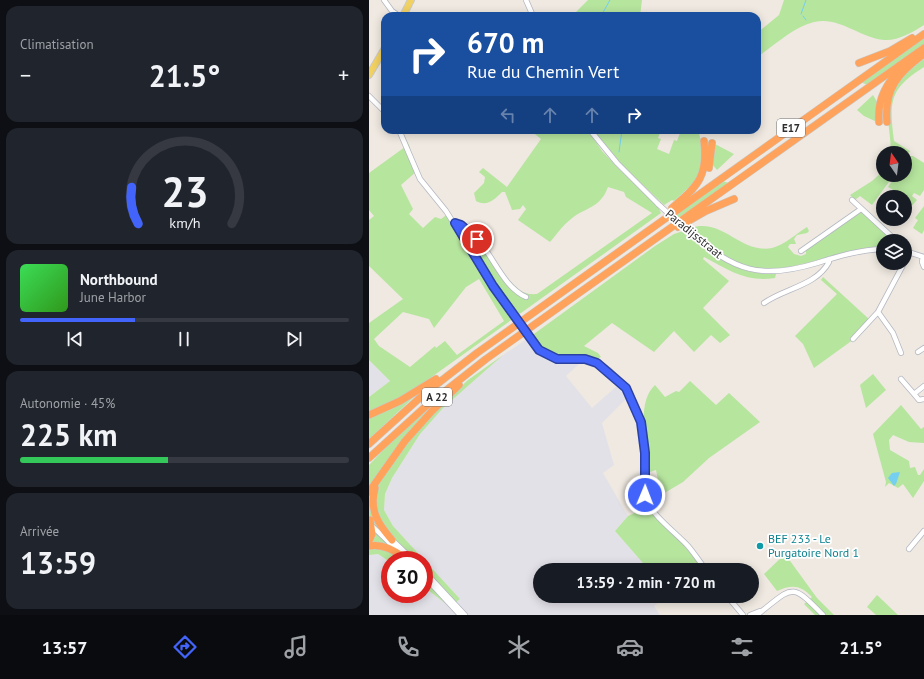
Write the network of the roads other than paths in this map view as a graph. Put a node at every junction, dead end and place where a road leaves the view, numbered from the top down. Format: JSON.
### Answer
{"nodes":[{"id":1,"x":384,"y":0,"type":"edge"},
{"id":2,"x":411,"y":0,"type":"edge"},
{"id":3,"x":526,"y":0,"type":"edge"},
{"id":4,"x":393,"y":12,"type":"edge"},
{"id":5,"x":405,"y":12,"type":"edge"},
{"id":6,"x":531,"y":12,"type":"edge"},
{"id":7,"x":924,"y":31,"type":"edge"},
{"id":8,"x":924,"y":34,"type":"edge"},
{"id":9,"x":924,"y":48,"type":"edge"},
{"id":10,"x":924,"y":53,"type":"edge"},
{"id":11,"x":381,"y":55,"type":"edge"},
{"id":12,"x":859,"y":63,"type":"dead end"},
{"id":13,"x":369,"y":75,"type":"edge"},
{"id":14,"x":369,"y":96,"type":"edge"},
{"id":15,"x":381,"y":108,"type":"edge"},
{"id":16,"x":879,"y":122,"type":"dead end"},
{"id":17,"x":887,"y":122,"type":"dead end"},
{"id":18,"x":401,"y":134,"type":"edge"},
{"id":19,"x":593,"y":134,"type":"edge"},
{"id":20,"x":704,"y":141,"type":"dead end"},
{"id":21,"x":712,"y":143,"type":"dead end"},
{"id":22,"x":735,"y":199,"type":"dead end"},
{"id":23,"x":852,"y":200,"type":"dead end"},
{"id":24,"x":861,"y":209,"type":"junction"},
{"id":25,"x":666,"y":214,"type":"junction"},
{"id":26,"x":455,"y":223,"type":"junction"},
{"id":27,"x":659,"y":223,"type":"joint"},
{"id":28,"x":668,"y":229,"type":"joint"},
{"id":29,"x":889,"y":234,"type":"edge"},
{"id":30,"x":640,"y":236,"type":"junction"},
{"id":31,"x":876,"y":249,"type":"edge"},
{"id":32,"x":637,"y":251,"type":"junction"},
{"id":33,"x":801,"y":251,"type":"dead end"},
{"id":34,"x":912,"y":254,"type":"edge"},
{"id":35,"x":923,"y":257,"type":"edge"},
{"id":36,"x":829,"y":259,"type":"junction"},
{"id":37,"x":924,"y":267,"type":"edge"},
{"id":38,"x":898,"y":270,"type":"edge"},
{"id":39,"x":526,"y":297,"type":"dead end"},
{"id":40,"x":764,"y":303,"type":"dead end"},
{"id":41,"x":878,"y":312,"type":"junction"},
{"id":42,"x":853,"y":339,"type":"dead end"},
{"id":43,"x":509,"y":342,"type":"junction"},
{"id":44,"x":924,"y":348,"type":"edge"},
{"id":45,"x":918,"y":352,"type":"dead end"},
{"id":46,"x":477,"y":353,"type":"junction"},
{"id":47,"x":901,"y":353,"type":"dead end"},
{"id":48,"x":901,"y":378,"type":"dead end"},
{"id":49,"x":923,"y":389,"type":"edge"},
{"id":50,"x":914,"y":394,"type":"junction"},
{"id":51,"x":924,"y":399,"type":"edge"},
{"id":52,"x":369,"y":415,"type":"edge"},
{"id":53,"x":369,"y":444,"type":"edge"},
{"id":54,"x":369,"y":458,"type":"edge"},
{"id":55,"x":386,"y":467,"type":"junction"},
{"id":56,"x":369,"y":492,"type":"edge"},
{"id":57,"x":370,"y":522,"type":"edge"},
{"id":58,"x":924,"y":531,"type":"edge"},
{"id":59,"x":392,"y":540,"type":"junction"},
{"id":60,"x":369,"y":541,"type":"edge"},
{"id":61,"x":369,"y":546,"type":"edge"},
{"id":62,"x":909,"y":549,"type":"dead end"},
{"id":63,"x":393,"y":551,"type":"edge"},
{"id":64,"x":399,"y":551,"type":"edge"},
{"id":65,"x":404,"y":551,"type":"edge"},
{"id":66,"x":701,"y":563,"type":"edge"},
{"id":67,"x":433,"y":581,"type":"edge"},
{"id":68,"x":433,"y":586,"type":"edge"},
{"id":69,"x":733,"y":603,"type":"edge"},
{"id":70,"x":770,"y":605,"type":"junction"},
{"id":71,"x":460,"y":615,"type":"edge"},
{"id":72,"x":465,"y":615,"type":"edge"},
{"id":73,"x":743,"y":615,"type":"edge"},
{"id":74,"x":750,"y":615,"type":"edge"},
{"id":75,"x":757,"y":615,"type":"edge"},
{"id":76,"x":823,"y":615,"type":"edge"}],
"edges":[{"from":1,"to":4,"type":"street"},
{"from":2,"to":5,"type":"main road"},
{"from":3,"to":6,"type":"street"},
{"from":7,"to":12,"type":"highway"},
{"from":8,"to":27,"type":"highway","number":"E17"},
{"from":9,"to":28,"type":"highway","number":"E17"},
{"from":10,"to":16,"type":"highway"},
{"from":10,"to":17,"type":"highway"},
{"from":11,"to":13,"type":"main road"},
{"from":14,"to":15,"type":"street"},
{"from":18,"to":26,"type":"street"},
{"from":19,"to":36,"type":"street","name":"Paradijsstraat","bridge":true},
{"from":20,"to":25,"type":"highway"},
{"from":21,"to":25,"type":"highway"},
{"from":22,"to":32,"type":"highway"},
{"from":23,"to":24,"type":"street"},
{"from":24,"to":29,"type":"street"},
{"from":24,"to":33,"type":"street"},
{"from":25,"to":30,"type":"highway"},
{"from":26,"to":39,"type":"street"},
{"from":26,"to":66,"type":"street","bridge":true},
{"from":27,"to":30,"type":"highway","number":"A 22"},
{"from":28,"to":32,"type":"highway","number":"A 22"},
{"from":30,"to":46,"type":"highway","number":"A 22"},
{"from":31,"to":36,"type":"street","name":"Paradijsstraat"},
{"from":32,"to":43,"type":"highway","number":"A 22"},
{"from":34,"to":35,"type":"street"},
{"from":35,"to":37,"type":"street"},
{"from":36,"to":40,"type":"street"},
{"from":38,"to":41,"type":"street"},
{"from":41,"to":42,"type":"street"},
{"from":41,"to":47,"type":"street"},
{"from":43,"to":54,"type":"highway","number":"A 22"},
{"from":43,"to":55,"type":"highway"},
{"from":44,"to":45,"type":"street"},
{"from":46,"to":52,"type":"highway"},
{"from":46,"to":53,"type":"highway","number":"A 22"},
{"from":48,"to":50,"type":"street"},
{"from":49,"to":50,"type":"street"},
{"from":50,"to":51,"type":"street"},
{"from":55,"to":56,"type":"highway"},
{"from":55,"to":59,"type":"highway"},
{"from":57,"to":59,"type":"street"},
{"from":57,"to":60,"type":"highway"},
{"from":57,"to":64,"type":"street"},
{"from":58,"to":62,"type":"street"},
{"from":59,"to":65,"type":"street"},
{"from":61,"to":63,"type":"highway"},
{"from":67,"to":72,"type":"street"},
{"from":68,"to":71,"type":"street"},
{"from":69,"to":73,"type":"street"},
{"from":70,"to":74,"type":"street"},
{"from":70,"to":75,"type":"street"},
{"from":70,"to":76,"type":"street"}]}
